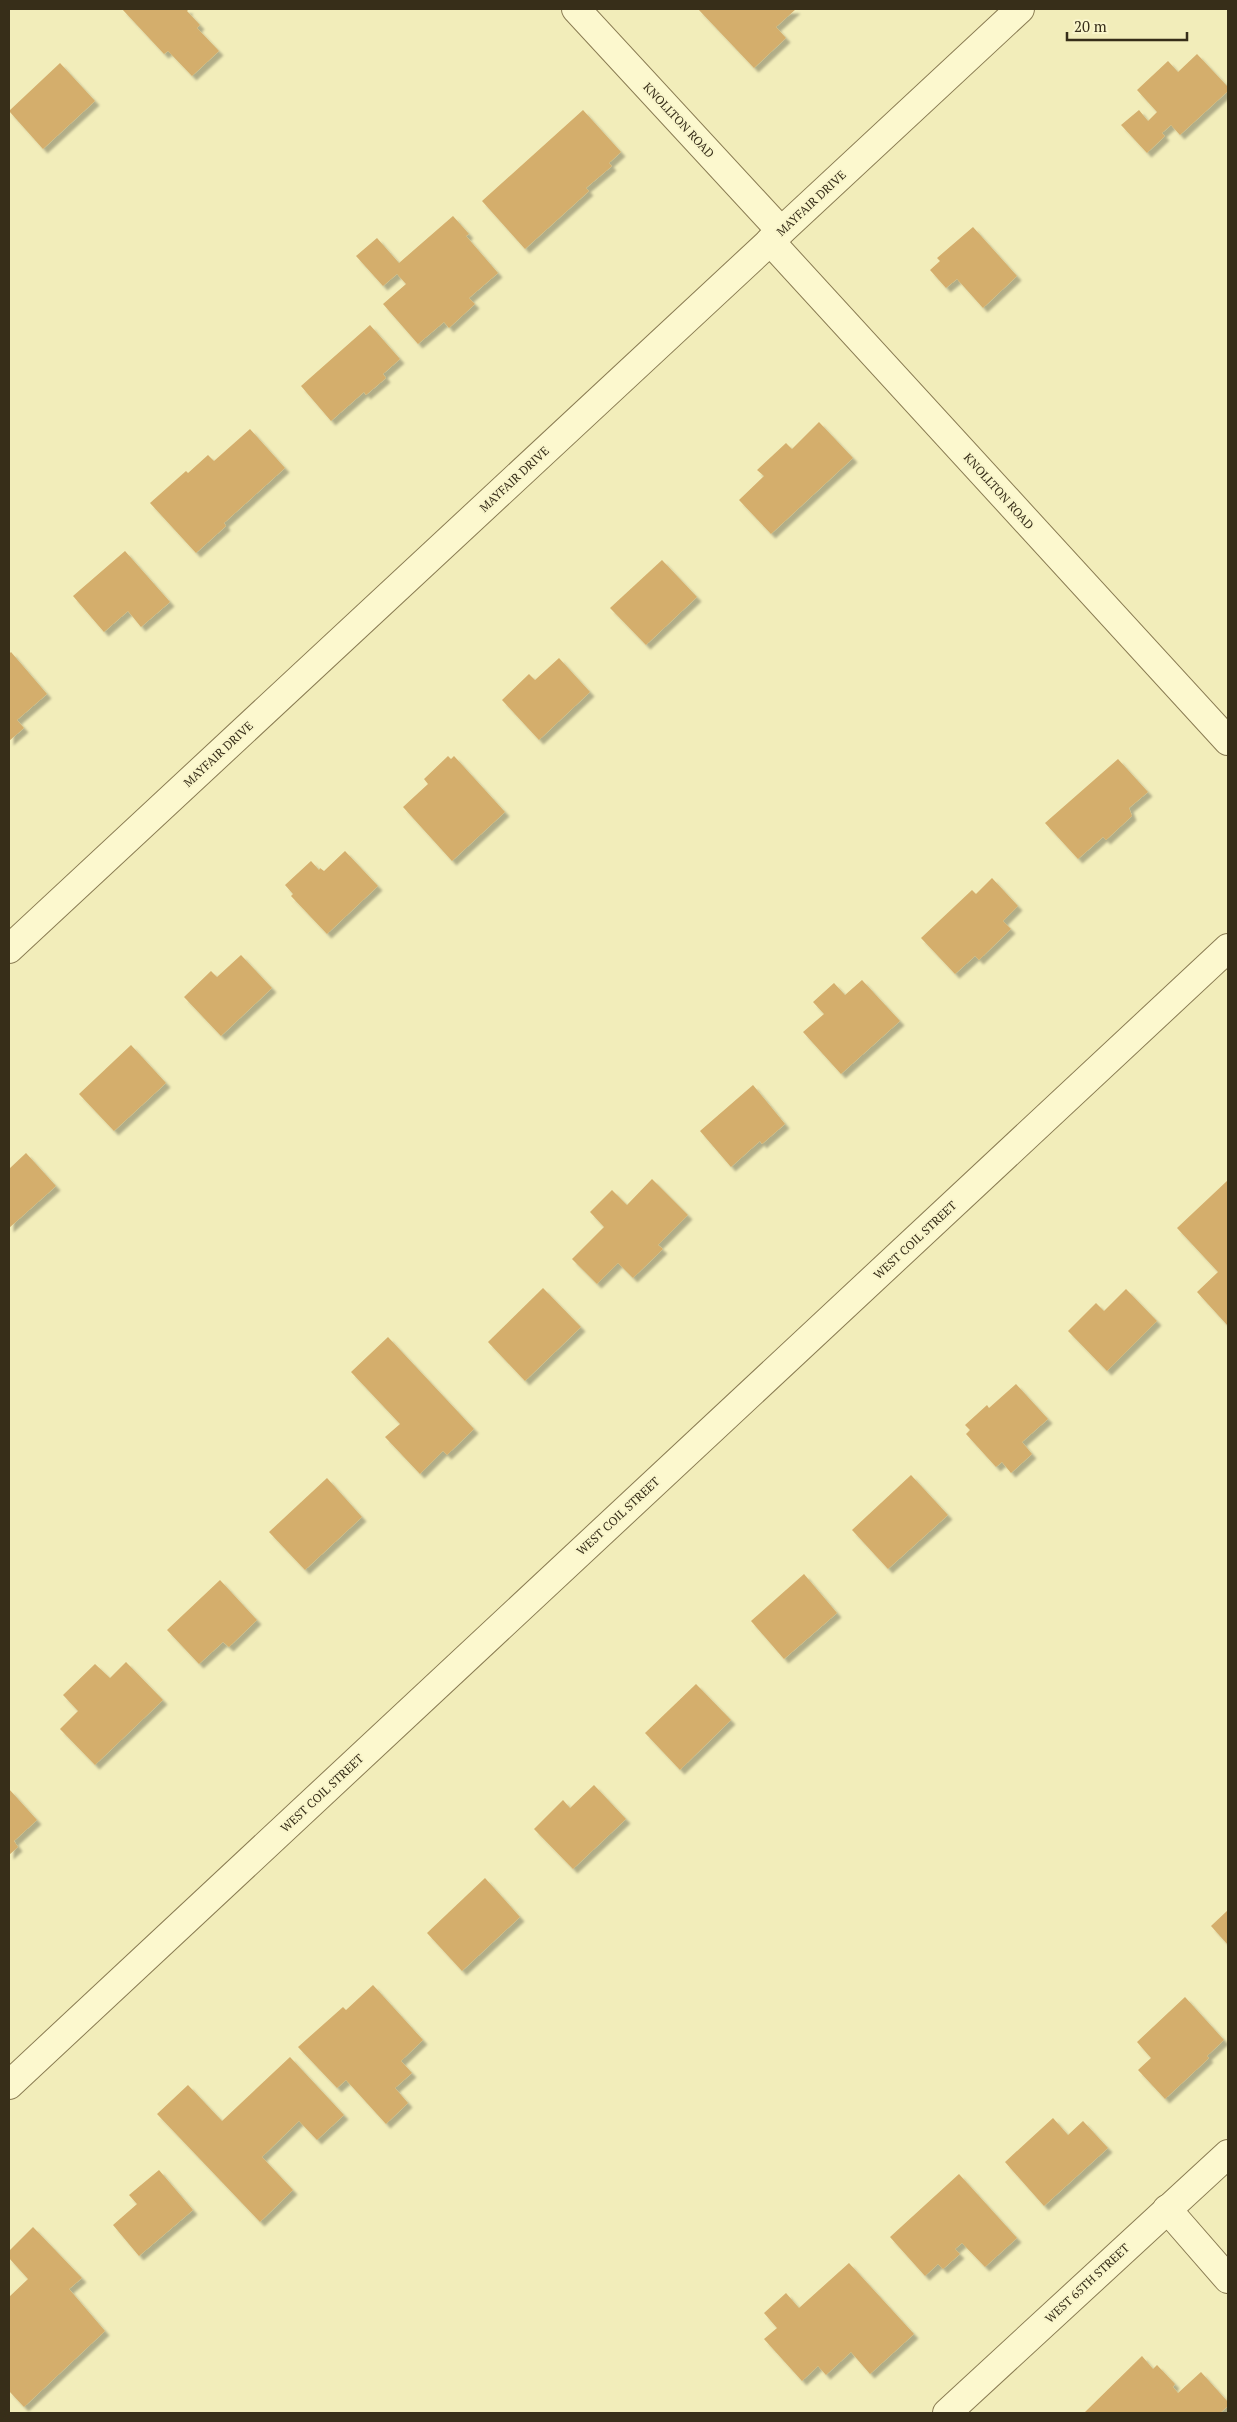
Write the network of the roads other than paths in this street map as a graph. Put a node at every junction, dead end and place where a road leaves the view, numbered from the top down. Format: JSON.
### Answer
{"nodes":[{"id":1,"x":576,"y":9,"type":"edge"},
{"id":2,"x":1020,"y":9,"type":"edge"},
{"id":3,"x":776,"y":236,"type":"junction"},
{"id":4,"x":1228,"y":741,"type":"edge"},
{"id":5,"x":9,"y":948,"type":"edge"},
{"id":6,"x":1228,"y":948,"type":"edge"},
{"id":7,"x":9,"y":2085,"type":"edge"},
{"id":8,"x":1228,"y":2154,"type":"edge"},
{"id":9,"x":1167,"y":2209,"type":"junction"},
{"id":10,"x":1228,"y":2279,"type":"edge"},
{"id":11,"x":947,"y":2413,"type":"edge"}],
"edges":[{"from":1,"to":3,"type":"street","name":"KNOLLTON ROAD"},
{"from":2,"to":3,"type":"street","name":"MAYFAIR DRIVE"},
{"from":3,"to":4,"type":"street","name":"KNOLLTON ROAD"},
{"from":3,"to":5,"type":"street","name":"MAYFAIR DRIVE"},
{"from":6,"to":7,"type":"street","name":"WEST COIL STREET"},
{"from":8,"to":9,"type":"street","name":"WEST 65TH STREET"},
{"from":9,"to":10,"type":"street"},
{"from":9,"to":11,"type":"street","name":"WEST 65TH STREET"}]}
